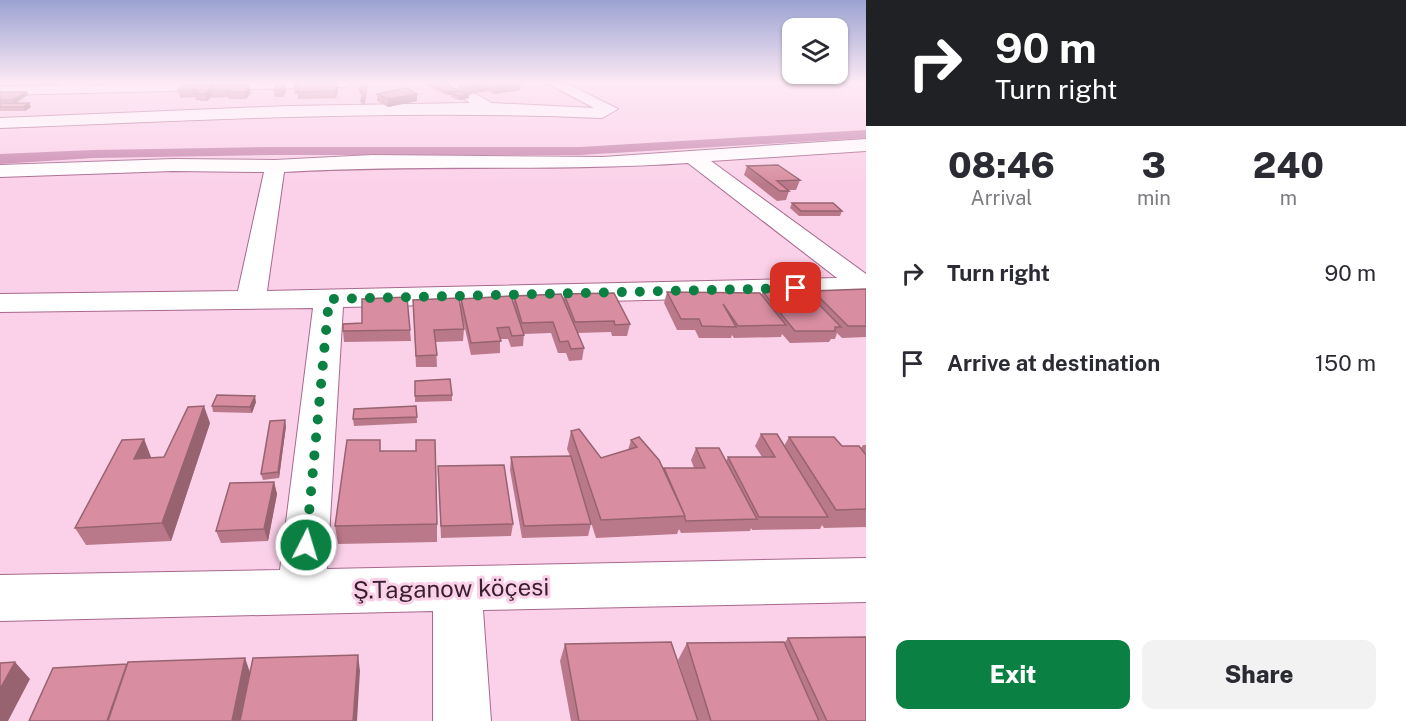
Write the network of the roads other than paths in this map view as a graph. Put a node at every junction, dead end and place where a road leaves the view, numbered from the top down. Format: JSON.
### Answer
{"nodes":[{"id":1,"x":153,"y":117,"type":"edge"},
{"id":2,"x":0,"y":123,"type":"edge"},
{"id":3,"x":866,"y":145,"type":"edge"},
{"id":4,"x":692,"y":157,"type":"junction"},
{"id":5,"x":275,"y":166,"type":"junction"},
{"id":6,"x":0,"y":171,"type":"edge"},
{"id":7,"x":866,"y":286,"type":"edge"},
{"id":8,"x":251,"y":299,"type":"junction"},
{"id":9,"x":329,"y":299,"type":"junction"},
{"id":10,"x":0,"y":303,"type":"edge"},
{"id":11,"x":866,"y":579,"type":"edge"},
{"id":12,"x":457,"y":588,"type":"junction"},
{"id":13,"x":302,"y":589,"type":"junction"},
{"id":14,"x":0,"y":597,"type":"edge"},
{"id":15,"x":462,"y":721,"type":"edge"}],
"edges":[{"from":1,"to":2,"type":"street"},
{"from":3,"to":4,"type":"street"},
{"from":4,"to":5,"type":"street"},
{"from":4,"to":7,"type":"street"},
{"from":5,"to":6,"type":"street"},
{"from":5,"to":8,"type":"street"},
{"from":7,"to":9,"type":"street"},
{"from":8,"to":9,"type":"street"},
{"from":8,"to":10,"type":"street"},
{"from":9,"to":13,"type":"street"},
{"from":11,"to":12,"type":"street","name":"Ş.Taganow köçesi"},
{"from":12,"to":13,"type":"street","name":"Ş.Taganow köçesi"},
{"from":12,"to":15,"type":"street"},
{"from":13,"to":14,"type":"street","name":"Ş.Taganow köçesi"}]}
